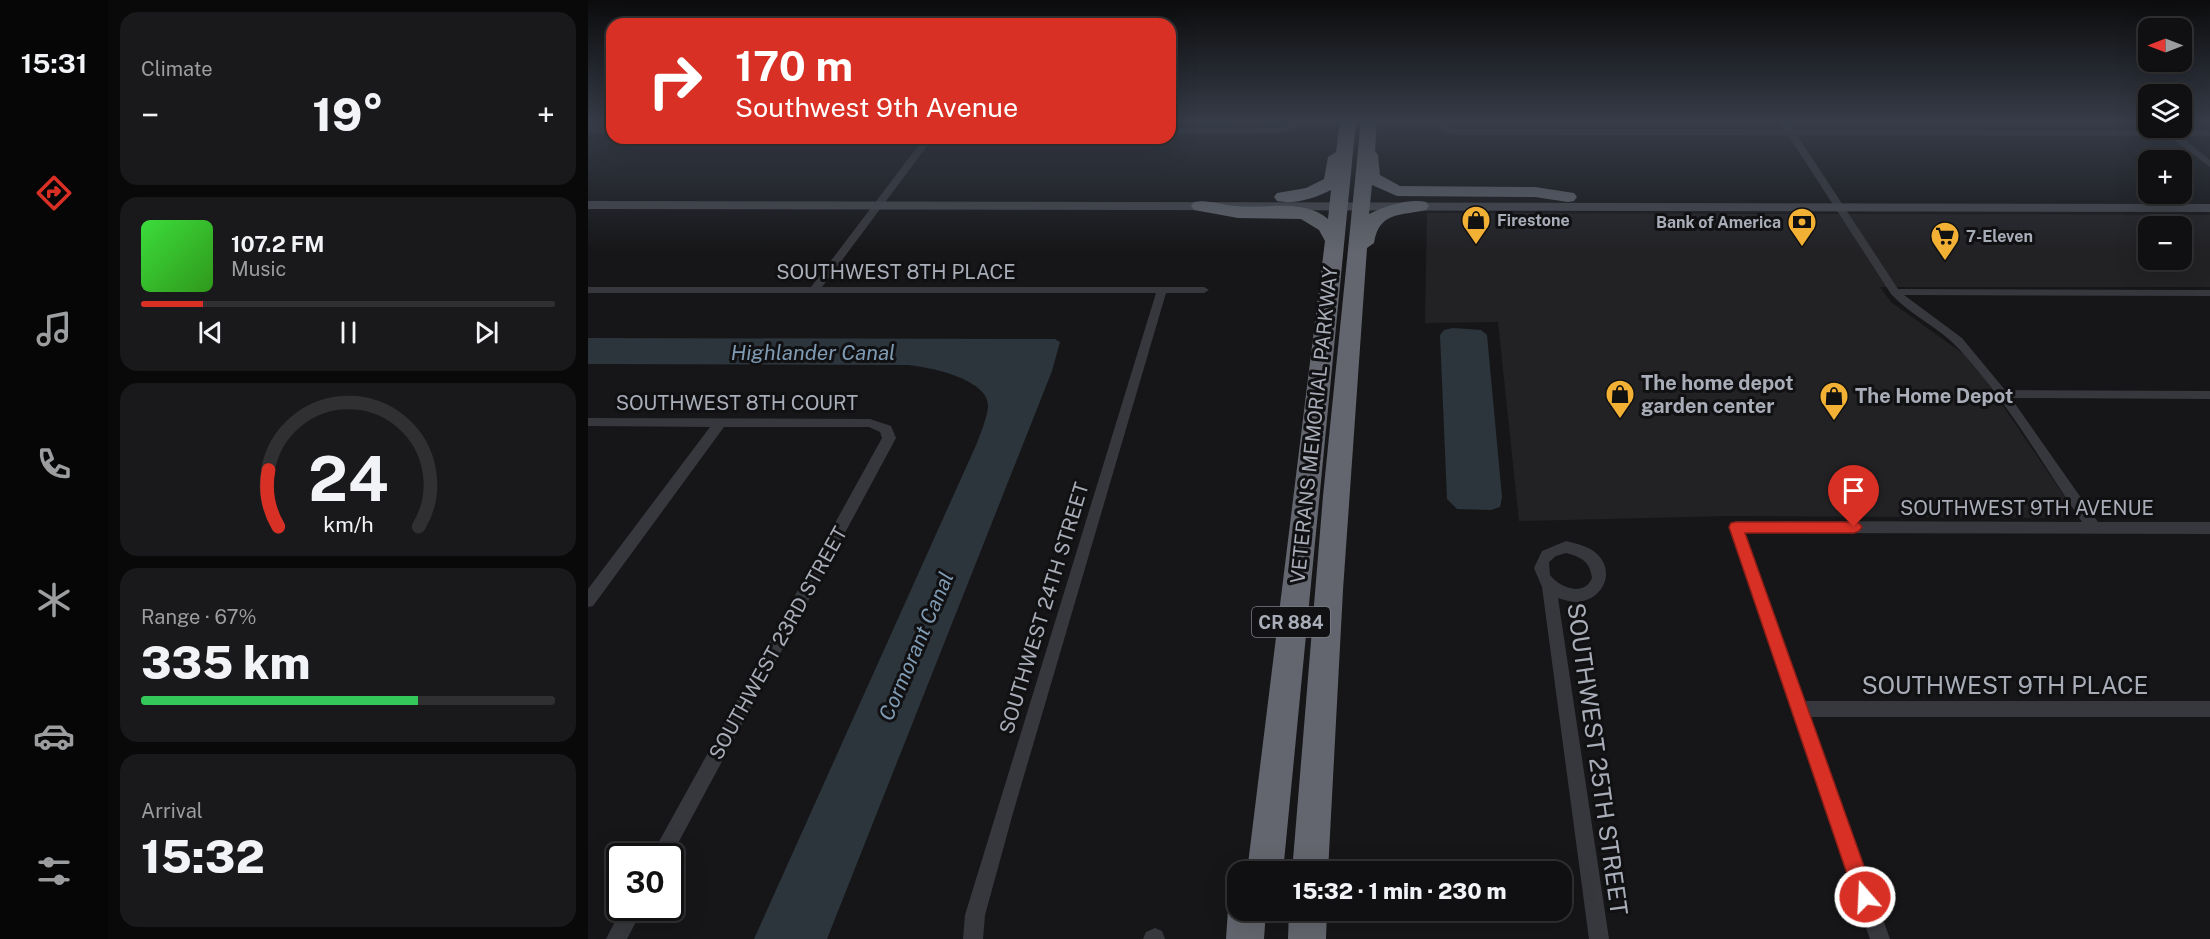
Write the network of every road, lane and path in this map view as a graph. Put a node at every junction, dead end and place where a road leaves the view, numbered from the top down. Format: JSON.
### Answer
{"nodes":[{"id":1,"x":909,"y":165,"type":"edge"},
{"id":2,"x":1334,"y":165,"type":"edge"},
{"id":3,"x":1343,"y":165,"type":"edge"},
{"id":4,"x":1365,"y":165,"type":"edge"},
{"id":5,"x":1370,"y":165,"type":"edge"},
{"id":6,"x":1812,"y":165,"type":"edge"},
{"id":7,"x":588,"y":196,"type":"edge"},
{"id":8,"x":1283,"y":197,"type":"junction"},
{"id":9,"x":1568,"y":197,"type":"junction"},
{"id":10,"x":2210,"y":198,"type":"edge"},
{"id":11,"x":882,"y":200,"type":"junction"},
{"id":12,"x":1339,"y":201,"type":"junction"},
{"id":13,"x":1362,"y":201,"type":"junction"},
{"id":14,"x":1836,"y":202,"type":"junction"},
{"id":15,"x":588,"y":205,"type":"edge"},
{"id":16,"x":1200,"y":206,"type":"junction"},
{"id":17,"x":1420,"y":206,"type":"junction"},
{"id":18,"x":2210,"y":208,"type":"edge"},
{"id":19,"x":1334,"y":240,"type":"junction"},
{"id":20,"x":588,"y":290,"type":"edge"},
{"id":21,"x":814,"y":290,"type":"junction"},
{"id":22,"x":1162,"y":290,"type":"junction"},
{"id":23,"x":1204,"y":290,"type":"dead end"},
{"id":24,"x":1895,"y":292,"type":"junction"},
{"id":25,"x":2210,"y":293,"type":"edge"},
{"id":26,"x":1345,"y":373,"type":"junction"},
{"id":27,"x":2001,"y":394,"type":"junction"},
{"id":28,"x":2210,"y":395,"type":"edge"},
{"id":29,"x":588,"y":422,"type":"edge"},
{"id":30,"x":721,"y":422,"type":"junction"},
{"id":31,"x":886,"y":429,"type":"joint"},
{"id":32,"x":2094,"y":528,"type":"junction"},
{"id":33,"x":2210,"y":528,"type":"edge"},
{"id":34,"x":1549,"y":586,"type":"dead end"},
{"id":35,"x":588,"y":601,"type":"edge"},
{"id":36,"x":1800,"y":709,"type":"junction"},
{"id":37,"x":2210,"y":709,"type":"edge"},
{"id":38,"x":668,"y":843,"type":"edge"},
{"id":39,"x":1265,"y":861,"type":"edge"},
{"id":40,"x":1312,"y":861,"type":"edge"},
{"id":41,"x":626,"y":921,"type":"edge"},
{"id":42,"x":1246,"y":921,"type":"edge"},
{"id":43,"x":1261,"y":921,"type":"edge"},
{"id":44,"x":1308,"y":921,"type":"edge"},
{"id":45,"x":616,"y":939,"type":"edge"},
{"id":46,"x":973,"y":939,"type":"edge"},
{"id":47,"x":1245,"y":939,"type":"edge"},
{"id":48,"x":1260,"y":939,"type":"edge"},
{"id":49,"x":1307,"y":939,"type":"edge"},
{"id":50,"x":1599,"y":939,"type":"edge"},
{"id":51,"x":1880,"y":939,"type":"edge"}],
"edges":[{"from":1,"to":11,"type":"street"},
{"from":2,"to":8,"type":"highway"},
{"from":3,"to":12,"type":"highway","name":"VETERANS MEMORIAL PARKWAY","number":"CR 884"},
{"from":4,"to":13,"type":"highway","name":"VETERANS MEMORIAL PARKWAY","number":"CR 884"},
{"from":5,"to":9,"type":"highway"},
{"from":6,"to":14,"type":"street"},
{"from":7,"to":11,"type":"street"},
{"from":8,"to":11,"type":"street"},
{"from":8,"to":12,"type":"street"},
{"from":9,"to":13,"type":"street"},
{"from":9,"to":14,"type":"street"},
{"from":10,"to":14,"type":"street"},
{"from":11,"to":15,"type":"street"},
{"from":11,"to":16,"type":"street"},
{"from":11,"to":21,"type":"street"},
{"from":12,"to":13,"type":"street"},
{"from":12,"to":16,"type":"street"},
{"from":12,"to":19,"type":"highway","name":"VETERANS MEMORIAL PARKWAY","number":"CR 884"},
{"from":13,"to":17,"type":"street"},
{"from":13,"to":26,"type":"highway","name":"VETERANS MEMORIAL PARKWAY","number":"CR 884"},
{"from":14,"to":17,"type":"street"},
{"from":14,"to":18,"type":"street"},
{"from":14,"to":24,"type":"street"},
{"from":16,"to":19,"type":"highway"},
{"from":17,"to":26,"type":"highway"},
{"from":19,"to":39,"type":"highway","name":"VETERANS MEMORIAL PARKWAY","number":"CR 884"},
{"from":20,"to":21,"type":"street","name":"SOUTHWEST 8TH PLACE"},
{"from":21,"to":22,"type":"street","name":"SOUTHWEST 8TH PLACE"},
{"from":22,"to":23,"type":"street","name":"SOUTHWEST 8TH PLACE"},
{"from":22,"to":46,"type":"street","name":"SOUTHWEST 24TH STREET"},
{"from":24,"to":25,"type":"street"},
{"from":24,"to":27,"type":"street"},
{"from":26,"to":40,"type":"highway","name":"VETERANS MEMORIAL PARKWAY","number":"CR 884"},
{"from":27,"to":28,"type":"street"},
{"from":27,"to":32,"type":"street"},
{"from":29,"to":30,"type":"street","name":"SOUTHWEST 8TH COURT"},
{"from":30,"to":31,"type":"street","name":"SOUTHWEST 8TH COURT"},
{"from":30,"to":35,"type":"street"},
{"from":31,"to":38,"type":"street","name":"SOUTHWEST 23RD STREET"},
{"from":32,"to":33,"type":"street","name":"SOUTHWEST 9TH AVENUE"},
{"from":32,"to":36,"type":"street","name":"SOUTHWEST 9TH AVENUE"},
{"from":34,"to":50,"type":"street","name":"SOUTHWEST 25TH STREET"},
{"from":36,"to":37,"type":"street","name":"SOUTHWEST 9TH PLACE"},
{"from":36,"to":51,"type":"street"},
{"from":41,"to":45,"type":"street"},
{"from":42,"to":47,"type":"highway"},
{"from":43,"to":48,"type":"highway"},
{"from":44,"to":49,"type":"highway"}]}
